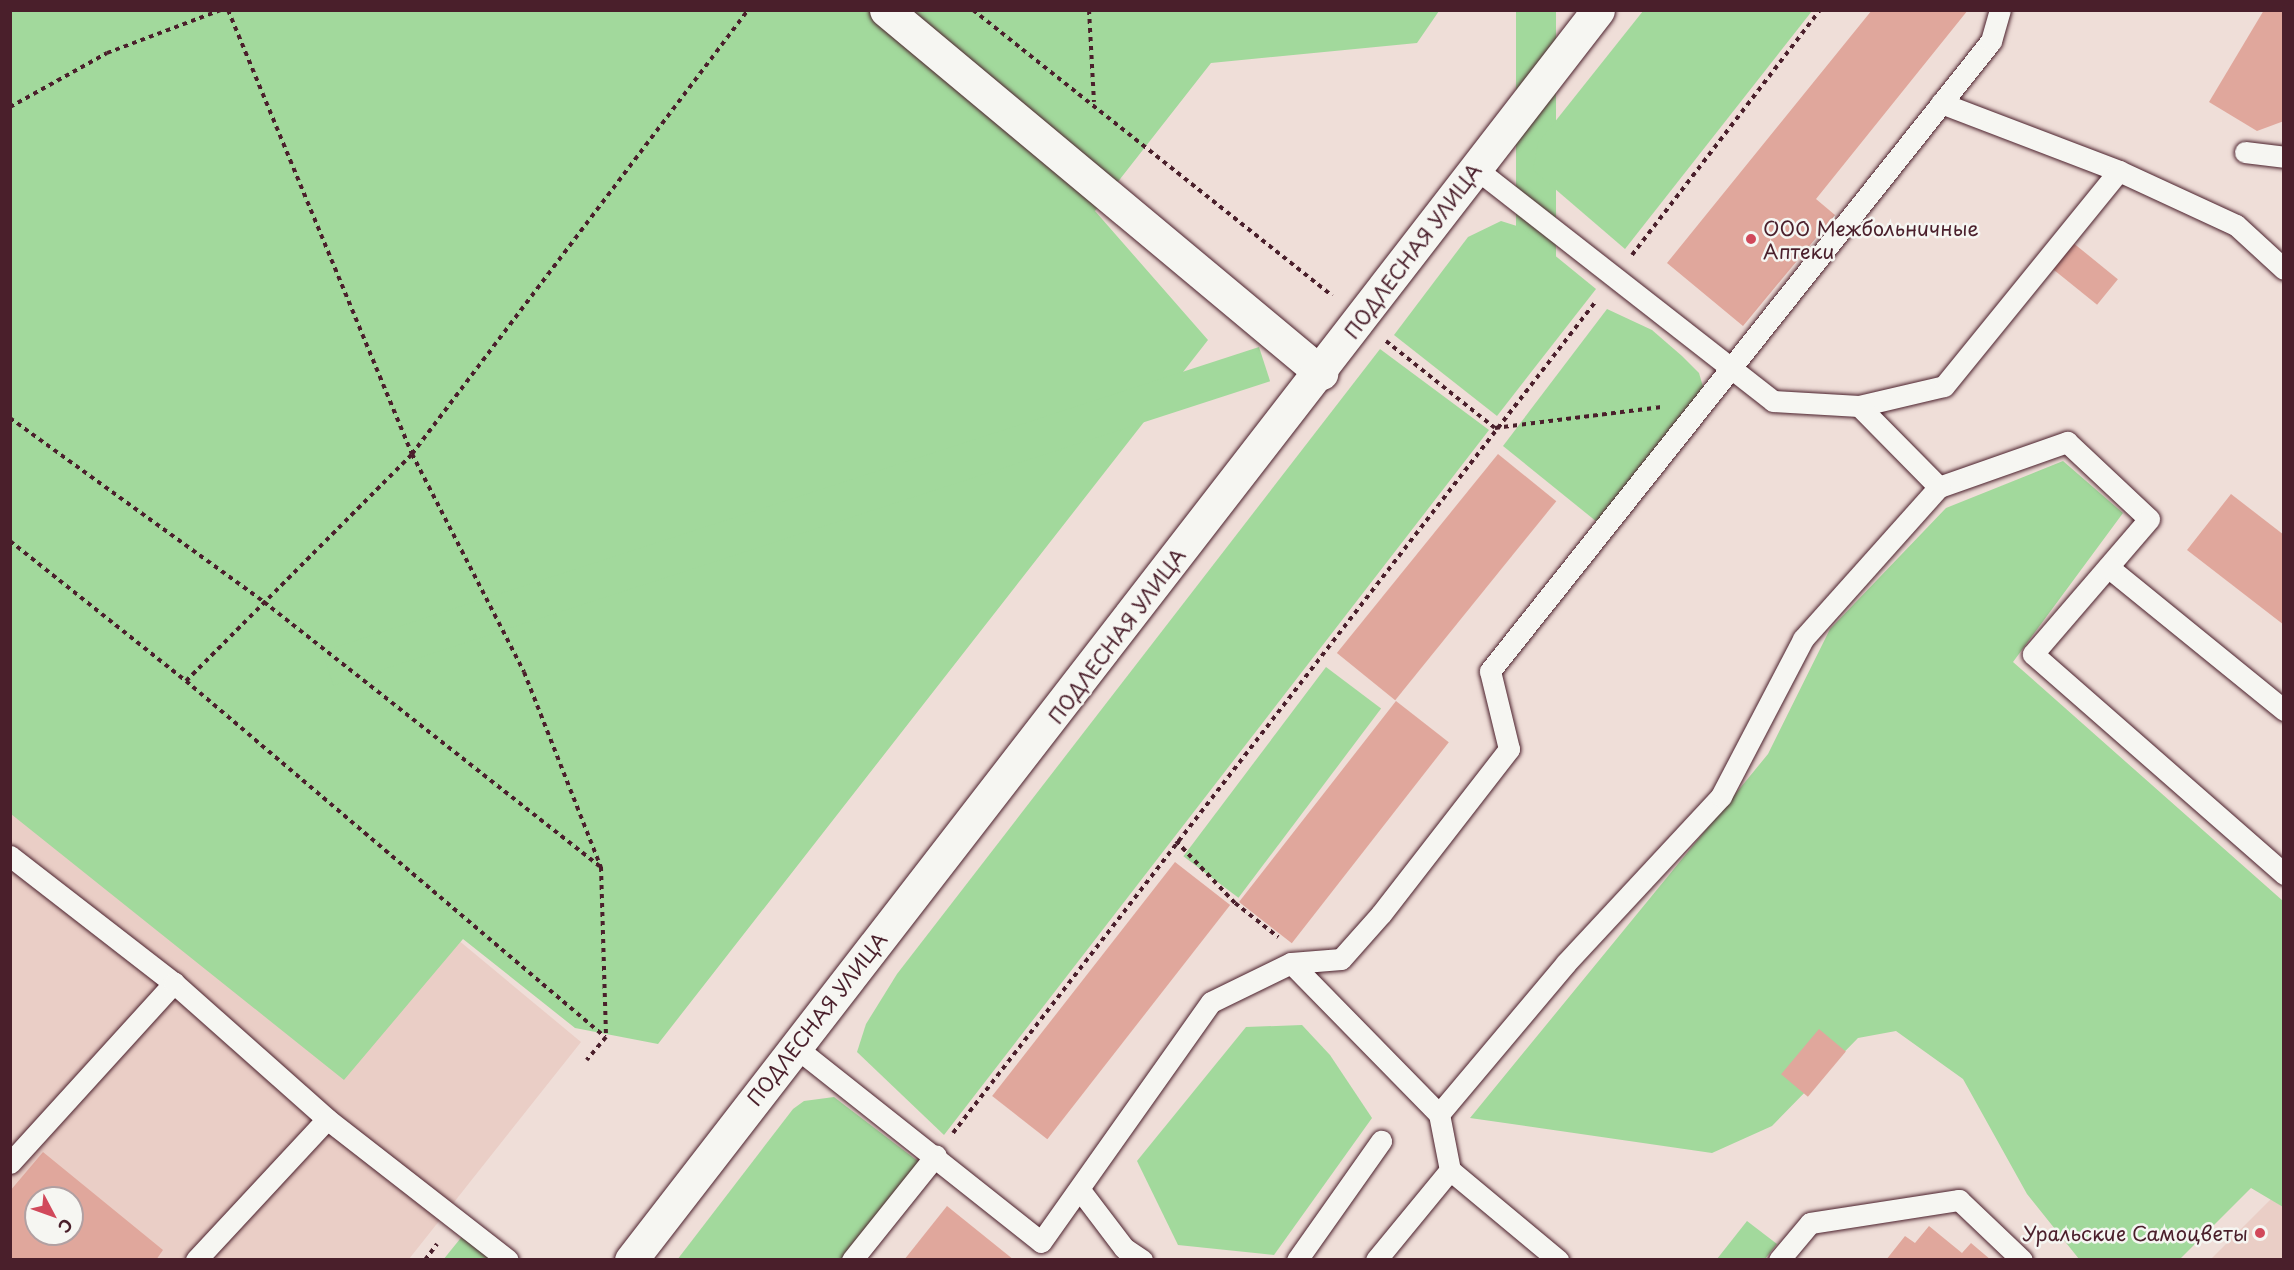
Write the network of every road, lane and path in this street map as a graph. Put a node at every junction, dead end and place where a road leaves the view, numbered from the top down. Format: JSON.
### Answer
{"nodes":[{"id":1,"x":221,"y":10,"type":"edge"},
{"id":2,"x":228,"y":10,"type":"edge"},
{"id":3,"x":748,"y":10,"type":"edge"},
{"id":4,"x":886,"y":10,"type":"edge"},
{"id":5,"x":974,"y":10,"type":"edge"},
{"id":6,"x":1089,"y":10,"type":"edge"},
{"id":7,"x":1598,"y":10,"type":"edge"},
{"id":8,"x":1820,"y":10,"type":"edge"},
{"id":9,"x":2000,"y":10,"type":"edge"},
{"id":10,"x":1094,"y":102,"type":"junction"},
{"id":11,"x":1941,"y":103,"type":"junction"},
{"id":12,"x":10,"y":107,"type":"edge"},
{"id":13,"x":2245,"y":152,"type":"dead end"},
{"id":14,"x":2283,"y":157,"type":"edge"},
{"id":15,"x":1475,"y":168,"type":"junction"},
{"id":16,"x":2119,"y":171,"type":"junction"},
{"id":17,"x":2283,"y":269,"type":"edge"},
{"id":18,"x":1614,"y":278,"type":"junction"},
{"id":19,"x":1360,"y":320,"type":"junction"},
{"id":20,"x":1729,"y":368,"type":"junction"},
{"id":21,"x":1321,"y":373,"type":"junction"},
{"id":22,"x":1701,"y":402,"type":"junction"},
{"id":23,"x":1859,"y":406,"type":"junction"},
{"id":24,"x":10,"y":417,"type":"edge"},
{"id":25,"x":1495,"y":428,"type":"junction"},
{"id":26,"x":412,"y":454,"type":"junction"},
{"id":27,"x":1939,"y":487,"type":"junction"},
{"id":28,"x":10,"y":542,"type":"edge"},
{"id":29,"x":2108,"y":567,"type":"junction"},
{"id":30,"x":264,"y":602,"type":"junction"},
{"id":31,"x":186,"y":681,"type":"junction"},
{"id":32,"x":2283,"y":711,"type":"edge"},
{"id":33,"x":1176,"y":841,"type":"junction"},
{"id":34,"x":10,"y":856,"type":"edge"},
{"id":35,"x":601,"y":867,"type":"junction"},
{"id":36,"x":2283,"y":874,"type":"edge"},
{"id":37,"x":1289,"y":954,"type":"junction"},
{"id":38,"x":174,"y":983,"type":"junction"},
{"id":39,"x":606,"y":1037,"type":"junction"},
{"id":40,"x":794,"y":1047,"type":"junction"},
{"id":41,"x":587,"y":1060,"type":"dead end"},
{"id":42,"x":1439,"y":1114,"type":"junction"},
{"id":43,"x":327,"y":1119,"type":"junction"},
{"id":44,"x":1381,"y":1142,"type":"dead end"},
{"id":45,"x":936,"y":1155,"type":"junction"},
{"id":46,"x":10,"y":1163,"type":"edge"},
{"id":47,"x":1450,"y":1170,"type":"junction"},
{"id":48,"x":1080,"y":1190,"type":"junction"},
{"id":49,"x":1041,"y":1251,"type":"edge"},
{"id":50,"x":196,"y":1260,"type":"edge"},
{"id":51,"x":508,"y":1260,"type":"edge"},
{"id":52,"x":631,"y":1260,"type":"edge"},
{"id":53,"x":852,"y":1260,"type":"edge"},
{"id":54,"x":1142,"y":1260,"type":"edge"},
{"id":55,"x":1297,"y":1260,"type":"edge"},
{"id":56,"x":1376,"y":1260,"type":"edge"},
{"id":57,"x":1558,"y":1260,"type":"edge"},
{"id":58,"x":1779,"y":1260,"type":"edge"},
{"id":59,"x":2022,"y":1260,"type":"edge"}],
"edges":[{"from":1,"to":12,"type":"path"},
{"from":2,"to":26,"type":"path"},
{"from":3,"to":26,"type":"path"},
{"from":4,"to":21,"type":"main road"},
{"from":5,"to":10,"type":"path"},
{"from":6,"to":10,"type":"path"},
{"from":7,"to":15,"type":"main road","name":"ПОДЛЕСНАЯ УЛИЦА"},
{"from":8,"to":18,"type":"path"},
{"from":9,"to":11,"type":"lane"},
{"from":10,"to":19,"type":"path"},
{"from":11,"to":16,"type":"lane"},
{"from":11,"to":20,"type":"lane"},
{"from":13,"to":14,"type":"lane"},
{"from":15,"to":18,"type":"lane"},
{"from":15,"to":19,"type":"main road","name":"ПОДЛЕСНАЯ УЛИЦА"},
{"from":16,"to":17,"type":"lane"},
{"from":16,"to":23,"type":"lane"},
{"from":18,"to":20,"type":"lane"},
{"from":18,"to":25,"type":"path"},
{"from":19,"to":21,"type":"main road","name":"ПОДЛЕСНАЯ УЛИЦА"},
{"from":19,"to":25,"type":"path"},
{"from":20,"to":22,"type":"lane"},
{"from":20,"to":23,"type":"lane"},
{"from":21,"to":40,"type":"main road","name":"ПОДЛЕСНАЯ УЛИЦА"},
{"from":22,"to":25,"type":"path"},
{"from":22,"to":37,"type":"lane"},
{"from":23,"to":27,"type":"lane"},
{"from":24,"to":30,"type":"path"},
{"from":25,"to":33,"type":"path"},
{"from":26,"to":30,"type":"path"},
{"from":26,"to":35,"type":"path"},
{"from":27,"to":29,"type":"lane"},
{"from":27,"to":42,"type":"lane"},
{"from":28,"to":31,"type":"path"},
{"from":29,"to":32,"type":"lane"},
{"from":29,"to":36,"type":"lane"},
{"from":30,"to":31,"type":"path"},
{"from":30,"to":35,"type":"path"},
{"from":31,"to":39,"type":"path"},
{"from":33,"to":37,"type":"path"},
{"from":33,"to":45,"type":"path"},
{"from":34,"to":38,"type":"lane"},
{"from":35,"to":39,"type":"path"},
{"from":37,"to":42,"type":"lane"},
{"from":37,"to":48,"type":"lane"},
{"from":38,"to":43,"type":"lane"},
{"from":38,"to":46,"type":"lane"},
{"from":39,"to":41,"type":"path"},
{"from":40,"to":45,"type":"lane"},
{"from":40,"to":52,"type":"main road","name":"ПОДЛЕСНАЯ УЛИЦА"},
{"from":42,"to":47,"type":"lane"},
{"from":43,"to":50,"type":"lane"},
{"from":43,"to":51,"type":"lane"},
{"from":44,"to":55,"type":"lane"},
{"from":45,"to":49,"type":"lane"},
{"from":45,"to":53,"type":"lane"},
{"from":47,"to":56,"type":"lane"},
{"from":47,"to":57,"type":"lane"},
{"from":48,"to":49,"type":"lane"},
{"from":48,"to":54,"type":"lane"},
{"from":58,"to":59,"type":"lane"}]}
